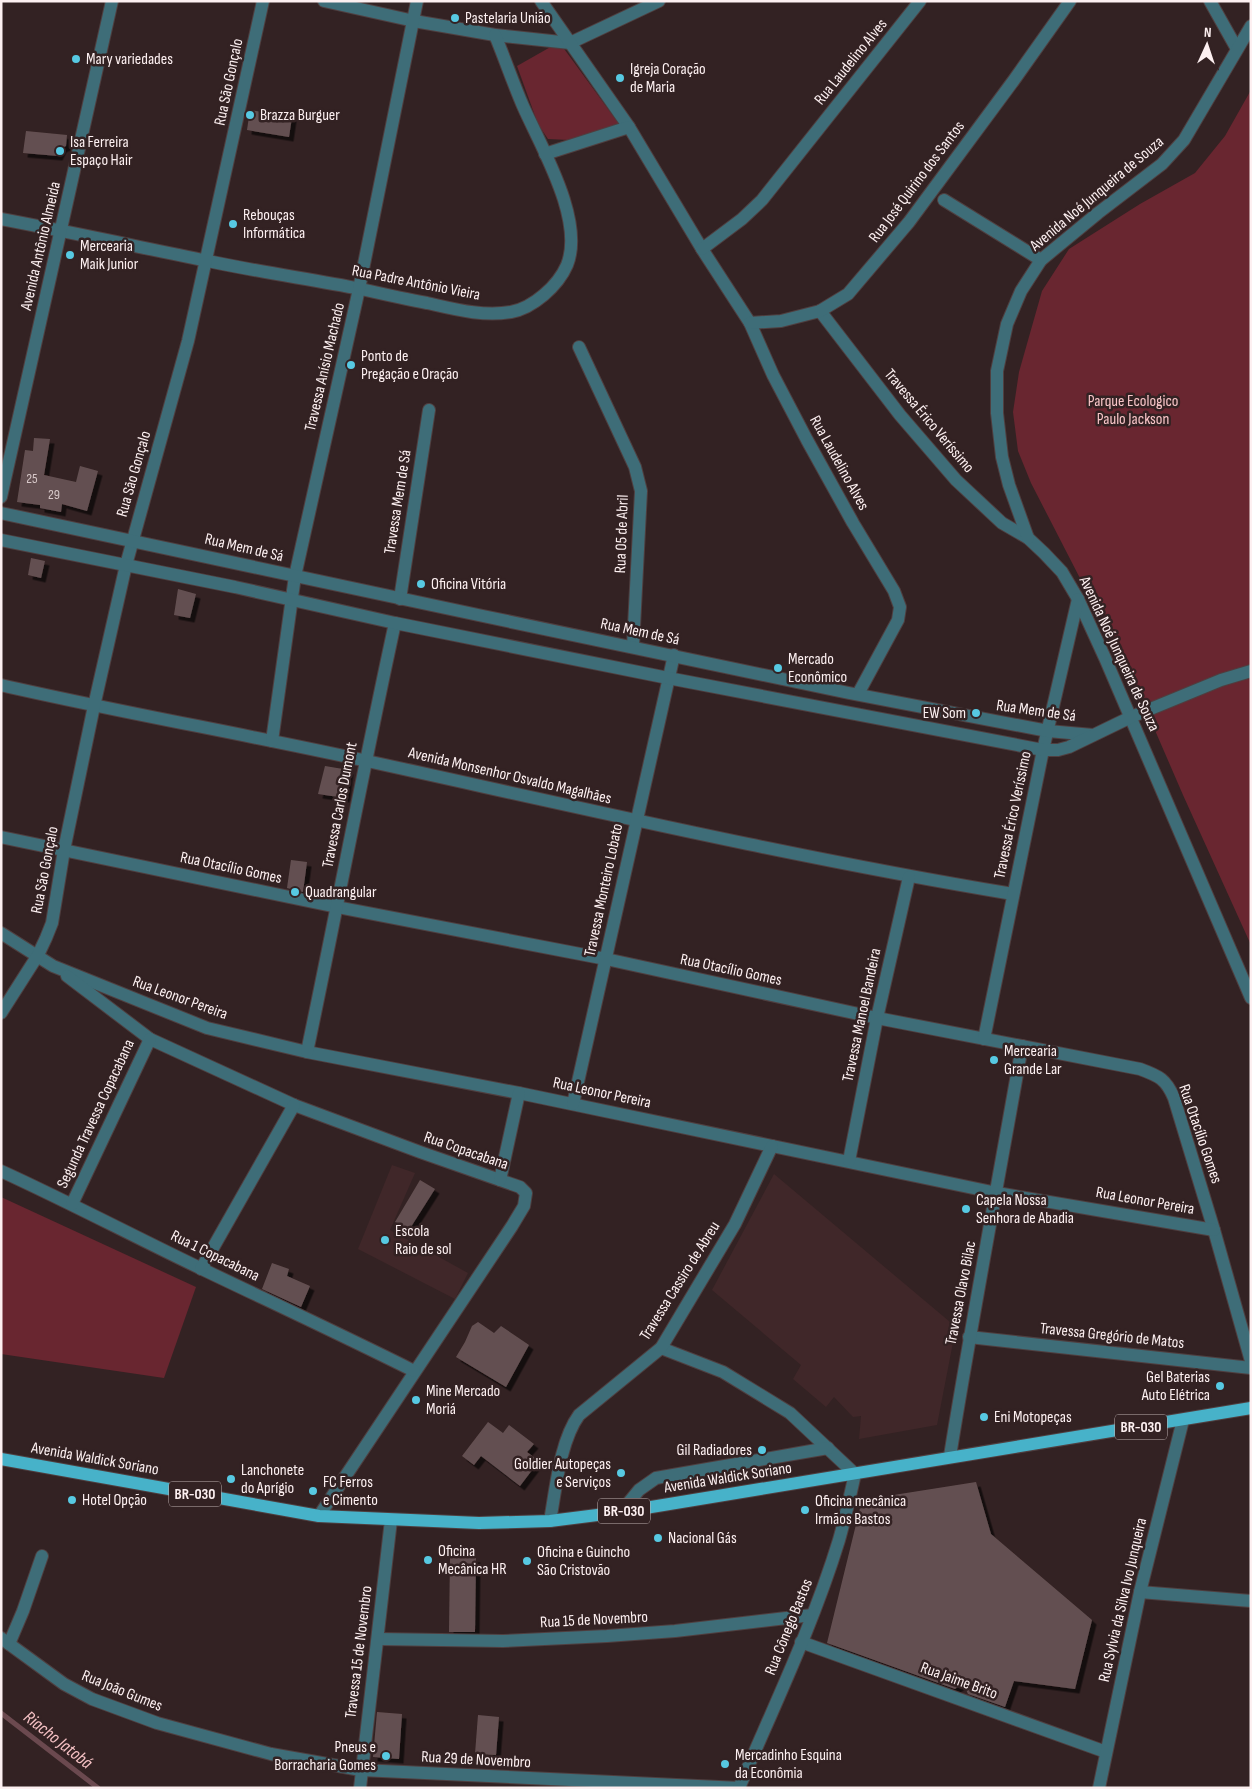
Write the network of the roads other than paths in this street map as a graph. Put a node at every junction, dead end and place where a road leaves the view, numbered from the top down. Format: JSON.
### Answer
{"nodes":[{"id":1,"x":112,"y":1,"type":"edge"},
{"id":2,"x":263,"y":1,"type":"edge"},
{"id":3,"x":324,"y":1,"type":"edge"},
{"id":4,"x":417,"y":1,"type":"edge"},
{"id":5,"x":541,"y":1,"type":"edge"},
{"id":6,"x":659,"y":1,"type":"edge"},
{"id":7,"x":920,"y":1,"type":"edge"},
{"id":8,"x":1070,"y":1,"type":"edge"},
{"id":9,"x":1210,"y":1,"type":"edge"},
{"id":10,"x":414,"y":21,"type":"junction"},
{"id":11,"x":1251,"y":26,"type":"edge"},
{"id":12,"x":495,"y":35,"type":"junction"},
{"id":13,"x":570,"y":42,"type":"junction"},
{"id":14,"x":1237,"y":49,"type":"junction"},
{"id":15,"x":629,"y":127,"type":"junction"},
{"id":16,"x":545,"y":154,"type":"junction"},
{"id":17,"x":944,"y":200,"type":"dead end"},
{"id":18,"x":1,"y":219,"type":"edge"},
{"id":19,"x":61,"y":230,"type":"junction"},
{"id":20,"x":702,"y":249,"type":"junction"},
{"id":21,"x":1041,"y":260,"type":"junction"},
{"id":22,"x":207,"y":261,"type":"junction"},
{"id":23,"x":359,"y":289,"type":"junction"},
{"id":24,"x":820,"y":311,"type":"junction"},
{"id":25,"x":750,"y":323,"type":"junction"},
{"id":26,"x":579,"y":347,"type":"dead end"},
{"id":27,"x":429,"y":410,"type":"dead end"},
{"id":28,"x":1,"y":497,"type":"edge"},
{"id":29,"x":1,"y":513,"type":"edge"},
{"id":30,"x":1028,"y":538,"type":"junction"},
{"id":31,"x":1,"y":540,"type":"edge"},
{"id":32,"x":132,"y":541,"type":"junction"},
{"id":33,"x":126,"y":565,"type":"junction"},
{"id":34,"x":295,"y":576,"type":"junction"},
{"id":35,"x":400,"y":598,"type":"junction"},
{"id":36,"x":1078,"y":599,"type":"junction"},
{"id":37,"x":291,"y":600,"type":"junction"},
{"id":38,"x":395,"y":623,"type":"junction"},
{"id":39,"x":633,"y":646,"type":"junction"},
{"id":40,"x":674,"y":655,"type":"junction"},
{"id":41,"x":1251,"y":671,"type":"edge"},
{"id":42,"x":668,"y":678,"type":"junction"},
{"id":43,"x":1,"y":685,"type":"edge"},
{"id":44,"x":853,"y":693,"type":"junction"},
{"id":45,"x":94,"y":706,"type":"junction"},
{"id":46,"x":843,"y":713,"type":"junction"},
{"id":47,"x":1131,"y":717,"type":"junction"},
{"id":48,"x":1048,"y":731,"type":"junction"},
{"id":49,"x":1093,"y":735,"type":"junction"},
{"id":50,"x":272,"y":741,"type":"junction"},
{"id":51,"x":1043,"y":750,"type":"junction"},
{"id":52,"x":365,"y":761,"type":"junction"},
{"id":53,"x":635,"y":821,"type":"junction"},
{"id":54,"x":1,"y":837,"type":"edge"},
{"id":55,"x":64,"y":850,"type":"junction"},
{"id":56,"x":909,"y":877,"type":"junction"},
{"id":57,"x":1012,"y":894,"type":"junction"},
{"id":58,"x":337,"y":907,"type":"junction"},
{"id":59,"x":1,"y":933,"type":"edge"},
{"id":60,"x":38,"y":955,"type":"junction"},
{"id":61,"x":606,"y":959,"type":"junction"},
{"id":62,"x":53,"y":966,"type":"junction"},
{"id":63,"x":1251,"y":998,"type":"edge"},
{"id":64,"x":1,"y":1013,"type":"edge"},
{"id":65,"x":877,"y":1018,"type":"junction"},
{"id":66,"x":150,"y":1038,"type":"junction"},
{"id":67,"x":984,"y":1039,"type":"junction"},
{"id":68,"x":1022,"y":1046,"type":"junction"},
{"id":69,"x":306,"y":1052,"type":"junction"},
{"id":70,"x":519,"y":1092,"type":"junction"},
{"id":71,"x":573,"y":1104,"type":"junction"},
{"id":72,"x":294,"y":1105,"type":"junction"},
{"id":73,"x":772,"y":1146,"type":"junction"},
{"id":74,"x":849,"y":1161,"type":"junction"},
{"id":75,"x":1,"y":1171,"type":"edge"},
{"id":76,"x":500,"y":1180,"type":"junction"},
{"id":77,"x":997,"y":1193,"type":"junction"},
{"id":78,"x":72,"y":1204,"type":"junction"},
{"id":79,"x":1214,"y":1230,"type":"junction"},
{"id":80,"x":201,"y":1269,"type":"junction"},
{"id":81,"x":969,"y":1337,"type":"junction"},
{"id":82,"x":661,"y":1348,"type":"junction"},
{"id":83,"x":1251,"y":1361,"type":"edge"},
{"id":84,"x":1251,"y":1368,"type":"edge"},
{"id":85,"x":414,"y":1371,"type":"junction"},
{"id":86,"x":1251,"y":1408,"type":"edge"},
{"id":87,"x":1183,"y":1420,"type":"junction"},
{"id":88,"x":828,"y":1448,"type":"junction"},
{"id":89,"x":950,"y":1456,"type":"junction"},
{"id":90,"x":1,"y":1459,"type":"edge"},
{"id":91,"x":855,"y":1474,"type":"junction"},
{"id":92,"x":621,"y":1512,"type":"junction"},
{"id":93,"x":319,"y":1516,"type":"junction"},
{"id":94,"x":391,"y":1520,"type":"junction"},
{"id":95,"x":550,"y":1521,"type":"junction"},
{"id":96,"x":42,"y":1556,"type":"dead end"},
{"id":97,"x":1140,"y":1592,"type":"junction"},
{"id":98,"x":1251,"y":1602,"type":"edge"},
{"id":99,"x":812,"y":1615,"type":"junction"},
{"id":100,"x":378,"y":1639,"type":"junction"},
{"id":101,"x":5,"y":1641,"type":"edge"},
{"id":102,"x":801,"y":1642,"type":"junction"},
{"id":103,"x":213,"y":1738,"type":"joint"},
{"id":104,"x":1106,"y":1752,"type":"junction"},
{"id":105,"x":361,"y":1770,"type":"junction"},
{"id":106,"x":360,"y":1788,"type":"edge"},
{"id":107,"x":740,"y":1788,"type":"edge"},
{"id":108,"x":1099,"y":1788,"type":"edge"}],
"edges":[{"from":1,"to":19,"type":"street","name":"Avenida Antônio Almeida"},
{"from":2,"to":22,"type":"street","name":"Rua São Gonçalo"},
{"from":3,"to":10,"type":"street"},
{"from":4,"to":10,"type":"street","name":"Travessa Anísio Machado"},
{"from":5,"to":13,"type":"street","name":"Rua Laudelino Alves"},
{"from":6,"to":13,"type":"street"},
{"from":7,"to":20,"type":"street","name":"Rua Laudelino Alves"},
{"from":8,"to":24,"type":"street","name":"Rua José Quirino dos Santos"},
{"from":9,"to":14,"type":"street"},
{"from":10,"to":12,"type":"street"},
{"from":10,"to":23,"type":"street","name":"Travessa Anísio Machado"},
{"from":11,"to":14,"type":"street","name":"Avenida Noé Junqueira de Souza"},
{"from":12,"to":13,"type":"street"},
{"from":12,"to":16,"type":"street","name":"Rua Padre Antônio Vieira"},
{"from":13,"to":15,"type":"street","name":"Rua Laudelino Alves"},
{"from":14,"to":21,"type":"street","name":"Avenida Noé Junqueira de Souza"},
{"from":15,"to":16,"type":"street"},
{"from":15,"to":20,"type":"street","name":"Rua Laudelino Alves"},
{"from":16,"to":23,"type":"street","name":"Rua Padre Antônio Vieira"},
{"from":17,"to":21,"type":"street"},
{"from":18,"to":19,"type":"street","name":"Rua Padre Antônio Vieira"},
{"from":19,"to":22,"type":"street","name":"Rua Padre Antônio Vieira"},
{"from":19,"to":28,"type":"street","name":"Avenida Antônio Almeida"},
{"from":20,"to":25,"type":"street","name":"Rua Laudelino Alves"},
{"from":21,"to":30,"type":"street","name":"Avenida Noé Junqueira de Souza"},
{"from":22,"to":23,"type":"street","name":"Rua Padre Antônio Vieira"},
{"from":22,"to":32,"type":"street","name":"Rua São Gonçalo"},
{"from":23,"to":34,"type":"street","name":"Travessa Anísio Machado"},
{"from":24,"to":25,"type":"street","name":"Rua José Quirino dos Santos"},
{"from":24,"to":30,"type":"street","name":"Travessa Érico Veríssimo"},
{"from":25,"to":44,"type":"street","name":"Rua Laudelino Alves"},
{"from":26,"to":39,"type":"street","name":"Rua 05 de Abril"},
{"from":27,"to":35,"type":"street","name":"Travessa Mem de Sá"},
{"from":29,"to":32,"type":"street","name":"Rua Mem de Sá"},
{"from":30,"to":36,"type":"street","name":"Avenida Noé Junqueira de Souza"},
{"from":31,"to":33,"type":"street","name":"Rua Mem de Sá"},
{"from":32,"to":33,"type":"street","name":"Rua São Gonçalo"},
{"from":32,"to":34,"type":"street","name":"Rua Mem de Sá"},
{"from":33,"to":37,"type":"street","name":"Rua Mem de Sá"},
{"from":33,"to":45,"type":"street","name":"Rua São Gonçalo"},
{"from":34,"to":35,"type":"street","name":"Rua Mem de Sá"},
{"from":34,"to":37,"type":"street","name":"Travessa Anísio Machado"},
{"from":35,"to":39,"type":"street","name":"Rua Mem de Sá"},
{"from":36,"to":47,"type":"street","name":"Avenida Noé Junqueira de Souza"},
{"from":36,"to":48,"type":"street","name":"Travessa Érico Veríssimo"},
{"from":37,"to":38,"type":"street","name":"Rua Mem de Sá"},
{"from":37,"to":50,"type":"street","name":"Travessa Anísio Machado"},
{"from":38,"to":42,"type":"street","name":"Rua Mem de Sá"},
{"from":38,"to":52,"type":"street","name":"Travessa Carlos Dumont"},
{"from":39,"to":40,"type":"street","name":"Rua Mem de Sá"},
{"from":40,"to":42,"type":"street","name":"Travessa Monteiro Lobato"},
{"from":40,"to":44,"type":"street","name":"Rua Mem de Sá"},
{"from":41,"to":47,"type":"street"},
{"from":42,"to":46,"type":"street","name":"Rua Mem de Sá"},
{"from":42,"to":53,"type":"street","name":"Travessa Monteiro Lobato"},
{"from":43,"to":45,"type":"street","name":"Avenida Monsenhor Osvaldo Magalhães"},
{"from":44,"to":46,"type":"street","name":"Rua Laudelino Alves"},
{"from":44,"to":48,"type":"street","name":"Rua Mem de Sá"},
{"from":45,"to":50,"type":"street","name":"Avenida Monsenhor Osvaldo Magalhães"},
{"from":45,"to":55,"type":"street","name":"Rua São Gonçalo"},
{"from":46,"to":51,"type":"street","name":"Rua Mem de Sá"},
{"from":47,"to":49,"type":"street"},
{"from":47,"to":63,"type":"street","name":"Avenida Noé Junqueira de Souza"},
{"from":48,"to":49,"type":"street","name":"Rua Mem de Sá"},
{"from":48,"to":51,"type":"street","name":"Travessa Érico Veríssimo"},
{"from":49,"to":51,"type":"street","name":"Rua Mem de Sá"},
{"from":50,"to":52,"type":"street","name":"Avenida Monsenhor Osvaldo Magalhães"},
{"from":51,"to":57,"type":"street","name":"Travessa Érico Veríssimo"},
{"from":52,"to":53,"type":"street","name":"Avenida Monsenhor Osvaldo Magalhães"},
{"from":52,"to":58,"type":"street","name":"Travessa Carlos Dumont"},
{"from":53,"to":56,"type":"street","name":"Avenida Monsenhor Osvaldo Magalhães"},
{"from":53,"to":61,"type":"street","name":"Travessa Monteiro Lobato"},
{"from":54,"to":55,"type":"street","name":"Rua Otacílio Gomes"},
{"from":55,"to":58,"type":"street","name":"Rua Otacílio Gomes"},
{"from":55,"to":60,"type":"street","name":"Rua São Gonçalo"},
{"from":56,"to":57,"type":"street","name":"Avenida Monsenhor Osvaldo Magalhães"},
{"from":56,"to":65,"type":"street","name":"Travessa Manoel Bandeira"},
{"from":57,"to":67,"type":"street","name":"Travessa Érico Veríssimo"},
{"from":58,"to":61,"type":"street","name":"Rua Otacílio Gomes"},
{"from":58,"to":69,"type":"street","name":"Travessa Carlos Dumont"},
{"from":59,"to":60,"type":"street","name":"Rua Leonor Pereira"},
{"from":60,"to":62,"type":"street","name":"Rua Leonor Pereira"},
{"from":60,"to":64,"type":"street","name":"Rua São Gonçalo"},
{"from":61,"to":65,"type":"street","name":"Rua Otacílio Gomes"},
{"from":61,"to":71,"type":"street","name":"Travessa Monteiro Lobato"},
{"from":62,"to":66,"type":"street","name":"Rua Copacabana"},
{"from":62,"to":69,"type":"street","name":"Rua Leonor Pereira"},
{"from":65,"to":67,"type":"street","name":"Rua Otacílio Gomes"},
{"from":65,"to":74,"type":"street","name":"Travessa Manoel Bandeira"},
{"from":66,"to":72,"type":"street","name":"Rua Copacabana"},
{"from":66,"to":78,"type":"street","name":"Segunda Travessa Copacabana"},
{"from":67,"to":68,"type":"street","name":"Rua Otacílio Gomes"},
{"from":68,"to":77,"type":"street","name":"Travessa Olavo Bilac"},
{"from":68,"to":79,"type":"street","name":"Rua Otacílio Gomes"},
{"from":69,"to":70,"type":"street","name":"Rua Leonor Pereira"},
{"from":70,"to":71,"type":"street","name":"Rua Leonor Pereira"},
{"from":70,"to":76,"type":"street"},
{"from":71,"to":73,"type":"street","name":"Rua Leonor Pereira"},
{"from":72,"to":76,"type":"street","name":"Rua Copacabana"},
{"from":72,"to":80,"type":"street"},
{"from":73,"to":74,"type":"street","name":"Rua Leonor Pereira"},
{"from":73,"to":82,"type":"street","name":"Travessa Cassiro de Abreu"},
{"from":74,"to":77,"type":"street","name":"Rua Leonor Pereira"},
{"from":75,"to":78,"type":"street","name":"Rua 1 Copacabana"},
{"from":76,"to":85,"type":"street","name":"Rua Copacabana"},
{"from":77,"to":79,"type":"street","name":"Rua Leonor Pereira"},
{"from":77,"to":81,"type":"street","name":"Travessa Olavo Bilac"},
{"from":78,"to":80,"type":"street","name":"Rua 1 Copacabana"},
{"from":79,"to":83,"type":"street","name":"Rua Otacílio Gomes"},
{"from":80,"to":85,"type":"street","name":"Rua 1 Copacabana"},
{"from":81,"to":84,"type":"street","name":"Travessa Gregório de Matos"},
{"from":81,"to":89,"type":"street","name":"Travessa Olavo Bilac"},
{"from":82,"to":88,"type":"street"},
{"from":82,"to":95,"type":"street","name":"Travessa Cassiro de Abreu"},
{"from":85,"to":93,"type":"street","name":"Rua Copacabana"},
{"from":86,"to":87,"type":"main road","name":"Avenida Waldick Soriano","number":"BR-030"},
{"from":87,"to":89,"type":"main road","name":"Avenida Waldick Soriano","number":"BR-030"},
{"from":87,"to":97,"type":"street","name":"Rua Sylvia da Silva Ivo Junqueira"},
{"from":88,"to":91,"type":"street"},
{"from":88,"to":92,"type":"street"},
{"from":89,"to":91,"type":"main road","name":"Avenida Waldick Soriano","number":"BR-030"},
{"from":90,"to":93,"type":"main road","name":"Avenida Waldick Soriano","number":"BR-030"},
{"from":91,"to":92,"type":"main road","name":"Avenida Waldick Soriano","number":"BR-030"},
{"from":91,"to":99,"type":"street","name":"Rua Cônego Bastos"},
{"from":92,"to":95,"type":"main road","name":"Avenida Waldick Soriano","number":"BR-030"},
{"from":93,"to":94,"type":"main road","name":"Avenida Waldick Soriano","number":"BR-030"},
{"from":94,"to":95,"type":"main road","name":"Avenida Waldick Soriano","number":"BR-030"},
{"from":94,"to":100,"type":"street","name":"Travessa 15 de Novembro"},
{"from":96,"to":101,"type":"street"},
{"from":97,"to":98,"type":"street"},
{"from":97,"to":104,"type":"street","name":"Rua Sylvia da Silva Ivo Junqueira"},
{"from":99,"to":100,"type":"street","name":"Rua 15 de Novembro"},
{"from":99,"to":102,"type":"street","name":"Rua Cônego Bastos"},
{"from":100,"to":105,"type":"street","name":"Travessa 15 de Novembro"},
{"from":101,"to":103,"type":"street","name":"Rua João Gumes"},
{"from":102,"to":104,"type":"street","name":"Rua Jaime Brito"},
{"from":102,"to":107,"type":"street","name":"Rua Cônego Bastos"},
{"from":103,"to":105,"type":"street","name":"Rua 29 de Novembro"},
{"from":104,"to":108,"type":"street","name":"Rua Sylvia da Silva Ivo Junqueira"},
{"from":105,"to":106,"type":"street","name":"Travessa 15 de Novembro"},
{"from":105,"to":107,"type":"street","name":"Rua 29 de Novembro"}]}
